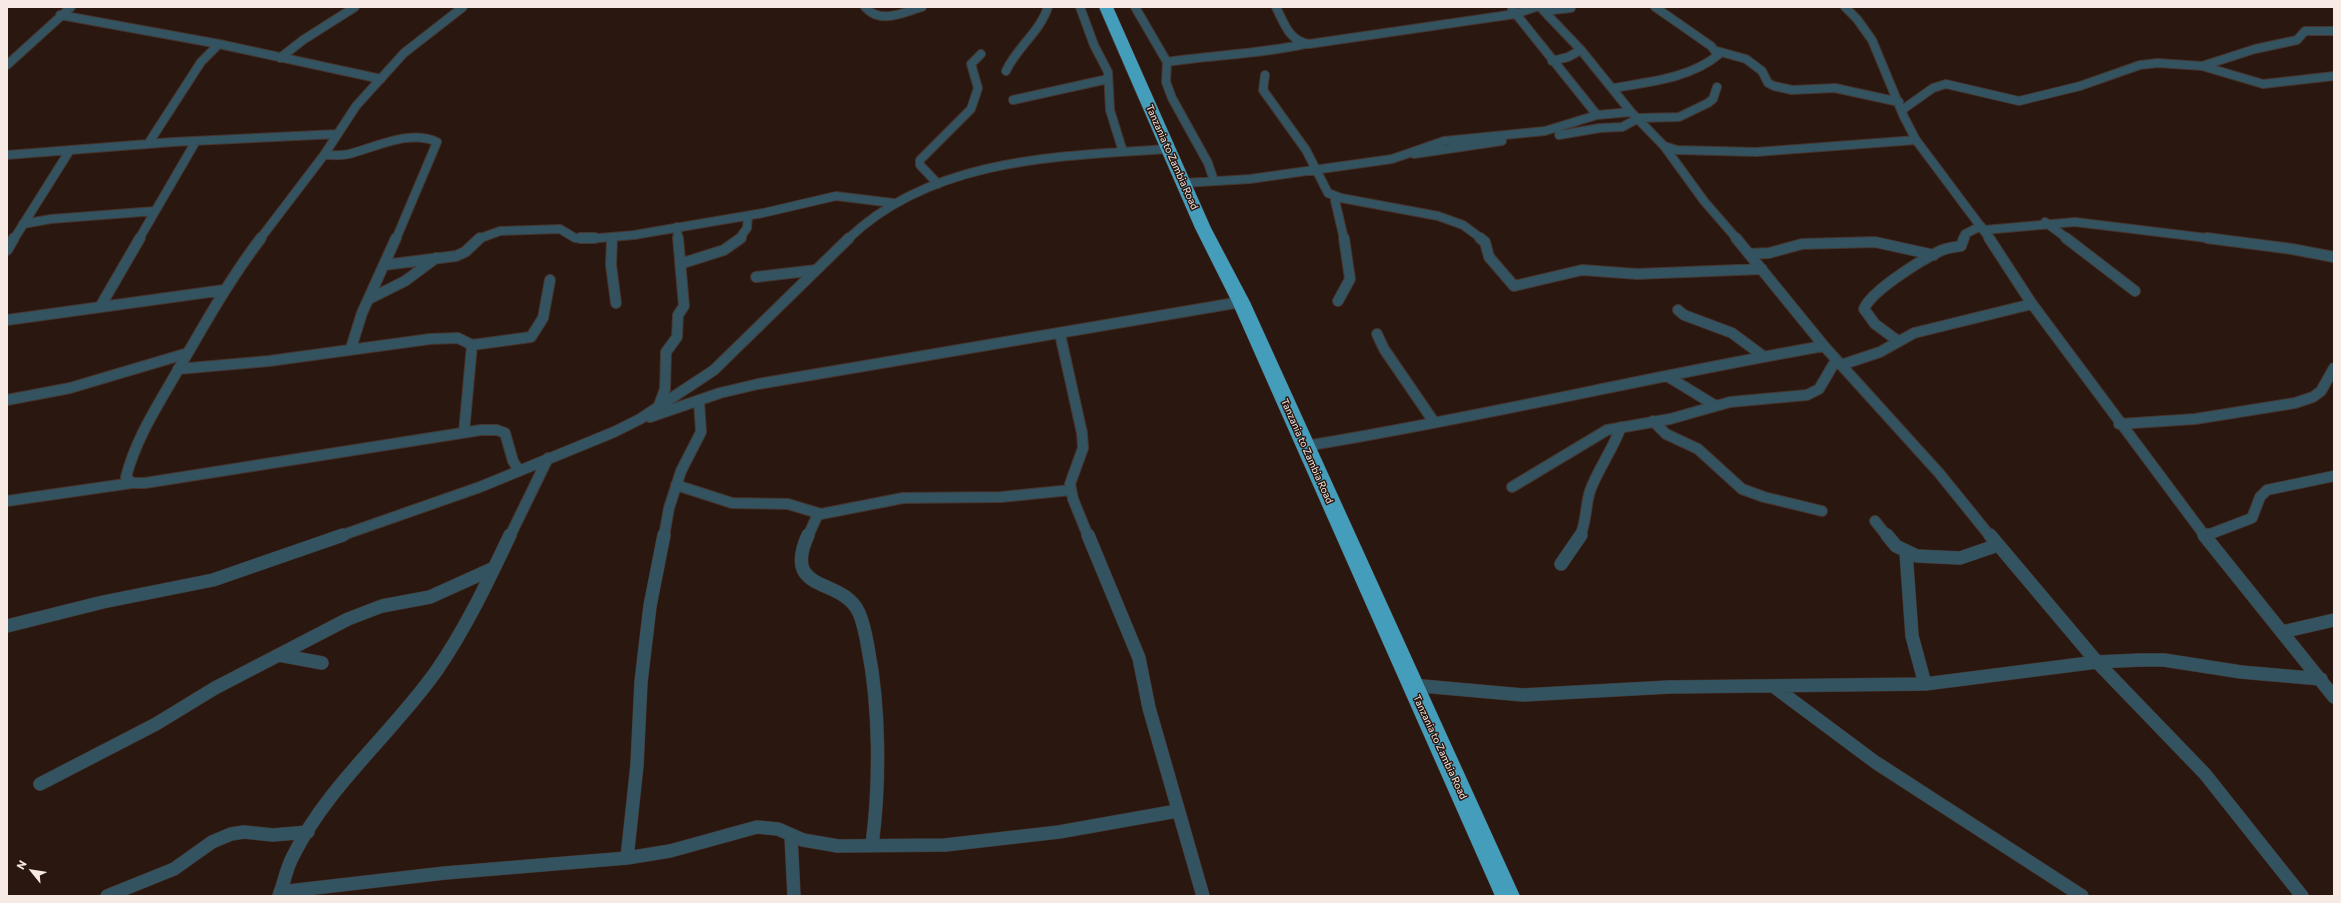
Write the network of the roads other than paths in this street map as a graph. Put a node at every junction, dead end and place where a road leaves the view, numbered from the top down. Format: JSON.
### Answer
{"nodes":[{"id":1,"x":71,"y":7,"type":"edge"},
{"id":2,"x":463,"y":7,"type":"edge"},
{"id":3,"x":865,"y":7,"type":"edge"},
{"id":4,"x":922,"y":7,"type":"edge"},
{"id":5,"x":1048,"y":7,"type":"edge"},
{"id":6,"x":1080,"y":7,"type":"edge"},
{"id":7,"x":1106,"y":7,"type":"edge"},
{"id":8,"x":1135,"y":7,"type":"edge"},
{"id":9,"x":1276,"y":7,"type":"edge"},
{"id":10,"x":1655,"y":7,"type":"edge"},
{"id":11,"x":1845,"y":7,"type":"edge"},
{"id":12,"x":351,"y":8,"type":"edge"},
{"id":13,"x":1540,"y":8,"type":"edge"},
{"id":14,"x":1571,"y":8,"type":"edge"},
{"id":15,"x":1513,"y":11,"type":"edge"},
{"id":16,"x":60,"y":16,"type":"junction"},
{"id":17,"x":2334,"y":31,"type":"edge"},
{"id":18,"x":219,"y":44,"type":"junction"},
{"id":19,"x":1306,"y":44,"type":"junction"},
{"id":20,"x":1581,"y":50,"type":"junction"},
{"id":21,"x":1717,"y":51,"type":"junction"},
{"id":22,"x":981,"y":54,"type":"dead end"},
{"id":23,"x":280,"y":58,"type":"junction"},
{"id":24,"x":1552,"y":61,"type":"junction"},
{"id":25,"x":1167,"y":62,"type":"junction"},
{"id":26,"x":7,"y":65,"type":"edge"},
{"id":27,"x":2202,"y":66,"type":"junction"},
{"id":28,"x":1006,"y":71,"type":"dead end"},
{"id":29,"x":1265,"y":75,"type":"dead end"},
{"id":30,"x":2334,"y":76,"type":"edge"},
{"id":31,"x":381,"y":79,"type":"junction"},
{"id":32,"x":1108,"y":79,"type":"junction"},
{"id":33,"x":1717,"y":87,"type":"dead end"},
{"id":34,"x":1614,"y":88,"type":"junction"},
{"id":35,"x":1013,"y":100,"type":"dead end"},
{"id":36,"x":1901,"y":106,"type":"junction"},
{"id":37,"x":1597,"y":115,"type":"junction"},
{"id":38,"x":1635,"y":115,"type":"junction"},
{"id":39,"x":337,"y":134,"type":"junction"},
{"id":40,"x":1916,"y":140,"type":"junction"},
{"id":41,"x":196,"y":142,"type":"junction"},
{"id":42,"x":148,"y":144,"type":"junction"},
{"id":43,"x":1664,"y":146,"type":"junction"},
{"id":44,"x":1168,"y":149,"type":"junction"},
{"id":45,"x":70,"y":150,"type":"junction"},
{"id":46,"x":1123,"y":152,"type":"junction"},
{"id":47,"x":1410,"y":153,"type":"junction"},
{"id":48,"x":7,"y":155,"type":"edge"},
{"id":49,"x":324,"y":156,"type":"junction"},
{"id":50,"x":1315,"y":169,"type":"junction"},
{"id":51,"x":1214,"y":181,"type":"junction"},
{"id":52,"x":1184,"y":183,"type":"junction"},
{"id":53,"x":938,"y":184,"type":"junction"},
{"id":54,"x":1334,"y":196,"type":"junction"},
{"id":55,"x":893,"y":203,"type":"junction"},
{"id":56,"x":154,"y":211,"type":"junction"},
{"id":57,"x":748,"y":216,"type":"junction"},
{"id":58,"x":2045,"y":222,"type":"junction"},
{"id":59,"x":23,"y":224,"type":"junction"},
{"id":60,"x":677,"y":227,"type":"junction"},
{"id":61,"x":1982,"y":228,"type":"junction"},
{"id":62,"x":612,"y":238,"type":"junction"},
{"id":63,"x":7,"y":250,"type":"edge"},
{"id":64,"x":1750,"y":254,"type":"junction"},
{"id":65,"x":1934,"y":255,"type":"junction"},
{"id":66,"x":2334,"y":257,"type":"edge"},
{"id":67,"x":436,"y":258,"type":"junction"},
{"id":68,"x":680,"y":264,"type":"junction"},
{"id":69,"x":384,"y":265,"type":"junction"},
{"id":70,"x":1762,"y":269,"type":"junction"},
{"id":71,"x":816,"y":270,"type":"junction"},
{"id":72,"x":756,"y":277,"type":"dead end"},
{"id":73,"x":550,"y":280,"type":"dead end"},
{"id":74,"x":224,"y":290,"type":"junction"},
{"id":75,"x":2135,"y":291,"type":"dead end"},
{"id":76,"x":369,"y":299,"type":"junction"},
{"id":77,"x":1338,"y":301,"type":"dead end"},
{"id":78,"x":1241,"y":302,"type":"junction"},
{"id":79,"x":616,"y":303,"type":"dead end"},
{"id":80,"x":2032,"y":304,"type":"junction"},
{"id":81,"x":100,"y":307,"type":"junction"},
{"id":82,"x":1678,"y":310,"type":"dead end"},
{"id":83,"x":7,"y":320,"type":"edge"},
{"id":84,"x":1060,"y":334,"type":"junction"},
{"id":85,"x":1377,"y":334,"type":"dead end"},
{"id":86,"x":1898,"y":341,"type":"junction"},
{"id":87,"x":472,"y":345,"type":"junction"},
{"id":88,"x":1824,"y":346,"type":"junction"},
{"id":89,"x":351,"y":348,"type":"junction"},
{"id":90,"x":188,"y":353,"type":"junction"},
{"id":91,"x":1763,"y":356,"type":"junction"},
{"id":92,"x":1838,"y":362,"type":"junction"},
{"id":93,"x":2334,"y":368,"type":"edge"},
{"id":94,"x":178,"y":370,"type":"junction"},
{"id":95,"x":1667,"y":376,"type":"junction"},
{"id":96,"x":7,"y":400,"type":"edge"},
{"id":97,"x":699,"y":401,"type":"junction"},
{"id":98,"x":1716,"y":406,"type":"junction"},
{"id":99,"x":658,"y":408,"type":"junction"},
{"id":100,"x":640,"y":419,"type":"junction"},
{"id":101,"x":1653,"y":421,"type":"junction"},
{"id":102,"x":1434,"y":422,"type":"junction"},
{"id":103,"x":2118,"y":424,"type":"junction"},
{"id":104,"x":1621,"y":427,"type":"junction"},
{"id":105,"x":464,"y":432,"type":"junction"},
{"id":106,"x":1305,"y":446,"type":"junction"},
{"id":107,"x":548,"y":458,"type":"junction"},
{"id":108,"x":520,"y":471,"type":"junction"},
{"id":109,"x":2334,"y":476,"type":"edge"},
{"id":110,"x":132,"y":483,"type":"junction"},
{"id":111,"x":676,"y":485,"type":"junction"},
{"id":112,"x":1512,"y":487,"type":"dead end"},
{"id":113,"x":1071,"y":490,"type":"junction"},
{"id":114,"x":7,"y":501,"type":"edge"},
{"id":115,"x":1822,"y":511,"type":"dead end"},
{"id":116,"x":818,"y":514,"type":"junction"},
{"id":117,"x":1875,"y":521,"type":"dead end"},
{"id":118,"x":2205,"y":536,"type":"junction"},
{"id":119,"x":1998,"y":545,"type":"junction"},
{"id":120,"x":1906,"y":552,"type":"junction"},
{"id":121,"x":1561,"y":564,"type":"dead end"},
{"id":122,"x":492,"y":569,"type":"junction"},
{"id":123,"x":2334,"y":620,"type":"edge"},
{"id":124,"x":7,"y":626,"type":"edge"},
{"id":125,"x":2282,"y":632,"type":"junction"},
{"id":126,"x":279,"y":655,"type":"junction"},
{"id":127,"x":2097,"y":662,"type":"junction"},
{"id":128,"x":322,"y":663,"type":"dead end"},
{"id":129,"x":2321,"y":680,"type":"junction"},
{"id":130,"x":1925,"y":684,"type":"junction"},
{"id":131,"x":1411,"y":685,"type":"junction"},
{"id":132,"x":1773,"y":686,"type":"junction"},
{"id":133,"x":2334,"y":697,"type":"edge"},
{"id":134,"x":40,"y":784,"type":"dead end"},
{"id":135,"x":1177,"y":811,"type":"junction"},
{"id":136,"x":308,"y":832,"type":"junction"},
{"id":137,"x":791,"y":836,"type":"junction"},
{"id":138,"x":872,"y":845,"type":"junction"},
{"id":139,"x":626,"y":858,"type":"junction"},
{"id":140,"x":280,"y":894,"type":"edge"},
{"id":141,"x":107,"y":896,"type":"edge"},
{"id":142,"x":794,"y":896,"type":"edge"},
{"id":143,"x":1203,"y":896,"type":"edge"},
{"id":144,"x":1508,"y":896,"type":"edge"},
{"id":145,"x":2082,"y":896,"type":"edge"},
{"id":146,"x":2302,"y":896,"type":"edge"}],
"edges":[{"from":1,"to":16,"type":"street"},
{"from":2,"to":31,"type":"street"},
{"from":3,"to":4,"type":"street"},
{"from":5,"to":28,"type":"street"},
{"from":6,"to":32,"type":"street"},
{"from":7,"to":44,"type":"highway","name":"Tanzania to Zambia Road"},
{"from":8,"to":25,"type":"street"},
{"from":9,"to":19,"type":"street"},
{"from":10,"to":21,"type":"street"},
{"from":11,"to":36,"type":"street"},
{"from":12,"to":23,"type":"street"},
{"from":13,"to":14,"type":"street"},
{"from":13,"to":15,"type":"street"},
{"from":13,"to":20,"type":"street"},
{"from":15,"to":19,"type":"street"},
{"from":15,"to":24,"type":"street"},
{"from":16,"to":18,"type":"street"},
{"from":16,"to":26,"type":"street"},
{"from":17,"to":27,"type":"street"},
{"from":18,"to":23,"type":"street"},
{"from":18,"to":42,"type":"street"},
{"from":19,"to":25,"type":"street"},
{"from":20,"to":24,"type":"street"},
{"from":20,"to":34,"type":"street"},
{"from":21,"to":34,"type":"street"},
{"from":21,"to":36,"type":"street"},
{"from":22,"to":53,"type":"street"},
{"from":23,"to":31,"type":"street"},
{"from":24,"to":37,"type":"street"},
{"from":25,"to":51,"type":"street"},
{"from":27,"to":30,"type":"street"},
{"from":27,"to":36,"type":"street"},
{"from":29,"to":50,"type":"street"},
{"from":31,"to":39,"type":"street"},
{"from":32,"to":35,"type":"street"},
{"from":32,"to":46,"type":"street"},
{"from":33,"to":38,"type":"street"},
{"from":34,"to":38,"type":"street"},
{"from":36,"to":40,"type":"street"},
{"from":37,"to":38,"type":"street"},
{"from":37,"to":47,"type":"street"},
{"from":38,"to":43,"type":"street"},
{"from":38,"to":47,"type":"street"},
{"from":39,"to":41,"type":"street"},
{"from":39,"to":49,"type":"street"},
{"from":40,"to":43,"type":"street"},
{"from":40,"to":61,"type":"street"},
{"from":41,"to":42,"type":"street"},
{"from":41,"to":56,"type":"street"},
{"from":42,"to":45,"type":"street"},
{"from":43,"to":64,"type":"street"},
{"from":44,"to":46,"type":"street"},
{"from":44,"to":52,"type":"highway","name":"Tanzania to Zambia Road"},
{"from":45,"to":48,"type":"street"},
{"from":45,"to":59,"type":"street"},
{"from":46,"to":53,"type":"street"},
{"from":47,"to":50,"type":"street"},
{"from":49,"to":69,"type":"street"},
{"from":49,"to":74,"type":"street"},
{"from":50,"to":51,"type":"street"},
{"from":50,"to":54,"type":"street"},
{"from":51,"to":52,"type":"street"},
{"from":52,"to":78,"type":"highway","name":"Tanzania to Zambia Road"},
{"from":53,"to":55,"type":"street"},
{"from":54,"to":70,"type":"street"},
{"from":54,"to":77,"type":"street"},
{"from":55,"to":57,"type":"street"},
{"from":55,"to":71,"type":"street"},
{"from":56,"to":59,"type":"street"},
{"from":56,"to":81,"type":"street"},
{"from":57,"to":60,"type":"street"},
{"from":57,"to":68,"type":"street"},
{"from":58,"to":61,"type":"street"},
{"from":58,"to":66,"type":"street"},
{"from":58,"to":75,"type":"street"},
{"from":59,"to":63,"type":"street"},
{"from":60,"to":62,"type":"street"},
{"from":60,"to":68,"type":"street"},
{"from":61,"to":65,"type":"street"},
{"from":61,"to":80,"type":"street"},
{"from":62,"to":67,"type":"street"},
{"from":62,"to":79,"type":"street"},
{"from":64,"to":65,"type":"street"},
{"from":64,"to":70,"type":"street"},
{"from":65,"to":86,"type":"street"},
{"from":67,"to":69,"type":"street"},
{"from":67,"to":76,"type":"street"},
{"from":68,"to":99,"type":"street"},
{"from":69,"to":76,"type":"street"},
{"from":70,"to":88,"type":"street"},
{"from":71,"to":72,"type":"street"},
{"from":71,"to":99,"type":"street"},
{"from":73,"to":87,"type":"street"},
{"from":74,"to":81,"type":"street"},
{"from":74,"to":90,"type":"street"},
{"from":76,"to":89,"type":"street"},
{"from":78,"to":84,"type":"street"},
{"from":78,"to":106,"type":"highway","name":"Tanzania to Zambia Road"},
{"from":80,"to":86,"type":"street"},
{"from":80,"to":103,"type":"street"},
{"from":81,"to":83,"type":"street"},
{"from":82,"to":91,"type":"street"},
{"from":84,"to":97,"type":"street"},
{"from":84,"to":113,"type":"street"},
{"from":85,"to":102,"type":"street"},
{"from":86,"to":92,"type":"street"},
{"from":87,"to":89,"type":"street"},
{"from":87,"to":105,"type":"street"},
{"from":88,"to":91,"type":"street"},
{"from":88,"to":92,"type":"street"},
{"from":89,"to":94,"type":"street"},
{"from":90,"to":94,"type":"street"},
{"from":90,"to":96,"type":"street"},
{"from":91,"to":95,"type":"street"},
{"from":92,"to":98,"type":"street"},
{"from":92,"to":119,"type":"street"},
{"from":93,"to":103,"type":"street"},
{"from":94,"to":110,"type":"street"},
{"from":95,"to":98,"type":"street"},
{"from":95,"to":102,"type":"street"},
{"from":97,"to":100,"type":"street"},
{"from":97,"to":111,"type":"street"},
{"from":98,"to":101,"type":"street"},
{"from":99,"to":100,"type":"street"},
{"from":100,"to":107,"type":"street"},
{"from":101,"to":104,"type":"street"},
{"from":101,"to":115,"type":"street"},
{"from":102,"to":106,"type":"street"},
{"from":103,"to":118,"type":"street"},
{"from":104,"to":112,"type":"street"},
{"from":104,"to":121,"type":"street"},
{"from":105,"to":108,"type":"street"},
{"from":105,"to":110,"type":"street"},
{"from":106,"to":131,"type":"highway","name":"Tanzania to Zambia Road"},
{"from":107,"to":108,"type":"street"},
{"from":107,"to":122,"type":"street"},
{"from":108,"to":124,"type":"street"},
{"from":109,"to":118,"type":"street"},
{"from":110,"to":114,"type":"street"},
{"from":111,"to":116,"type":"street"},
{"from":111,"to":139,"type":"street"},
{"from":113,"to":116,"type":"street"},
{"from":113,"to":135,"type":"street"},
{"from":116,"to":138,"type":"street"},
{"from":117,"to":120,"type":"street"},
{"from":118,"to":125,"type":"street"},
{"from":119,"to":120,"type":"street"},
{"from":119,"to":127,"type":"street"},
{"from":120,"to":130,"type":"street"},
{"from":122,"to":126,"type":"street"},
{"from":122,"to":136,"type":"street"},
{"from":123,"to":125,"type":"street"},
{"from":125,"to":129,"type":"street"},
{"from":126,"to":128,"type":"street"},
{"from":126,"to":134,"type":"street"},
{"from":127,"to":129,"type":"street"},
{"from":127,"to":130,"type":"street"},
{"from":127,"to":146,"type":"street"},
{"from":129,"to":133,"type":"street"},
{"from":130,"to":132,"type":"street"},
{"from":131,"to":132,"type":"street"},
{"from":131,"to":144,"type":"highway","name":"Tanzania to Zambia Road"},
{"from":132,"to":145,"type":"street"},
{"from":135,"to":138,"type":"street"},
{"from":135,"to":143,"type":"street"},
{"from":136,"to":140,"type":"street"},
{"from":136,"to":141,"type":"street"},
{"from":137,"to":138,"type":"street"},
{"from":137,"to":139,"type":"street"},
{"from":137,"to":142,"type":"street"},
{"from":139,"to":140,"type":"street"}]}
